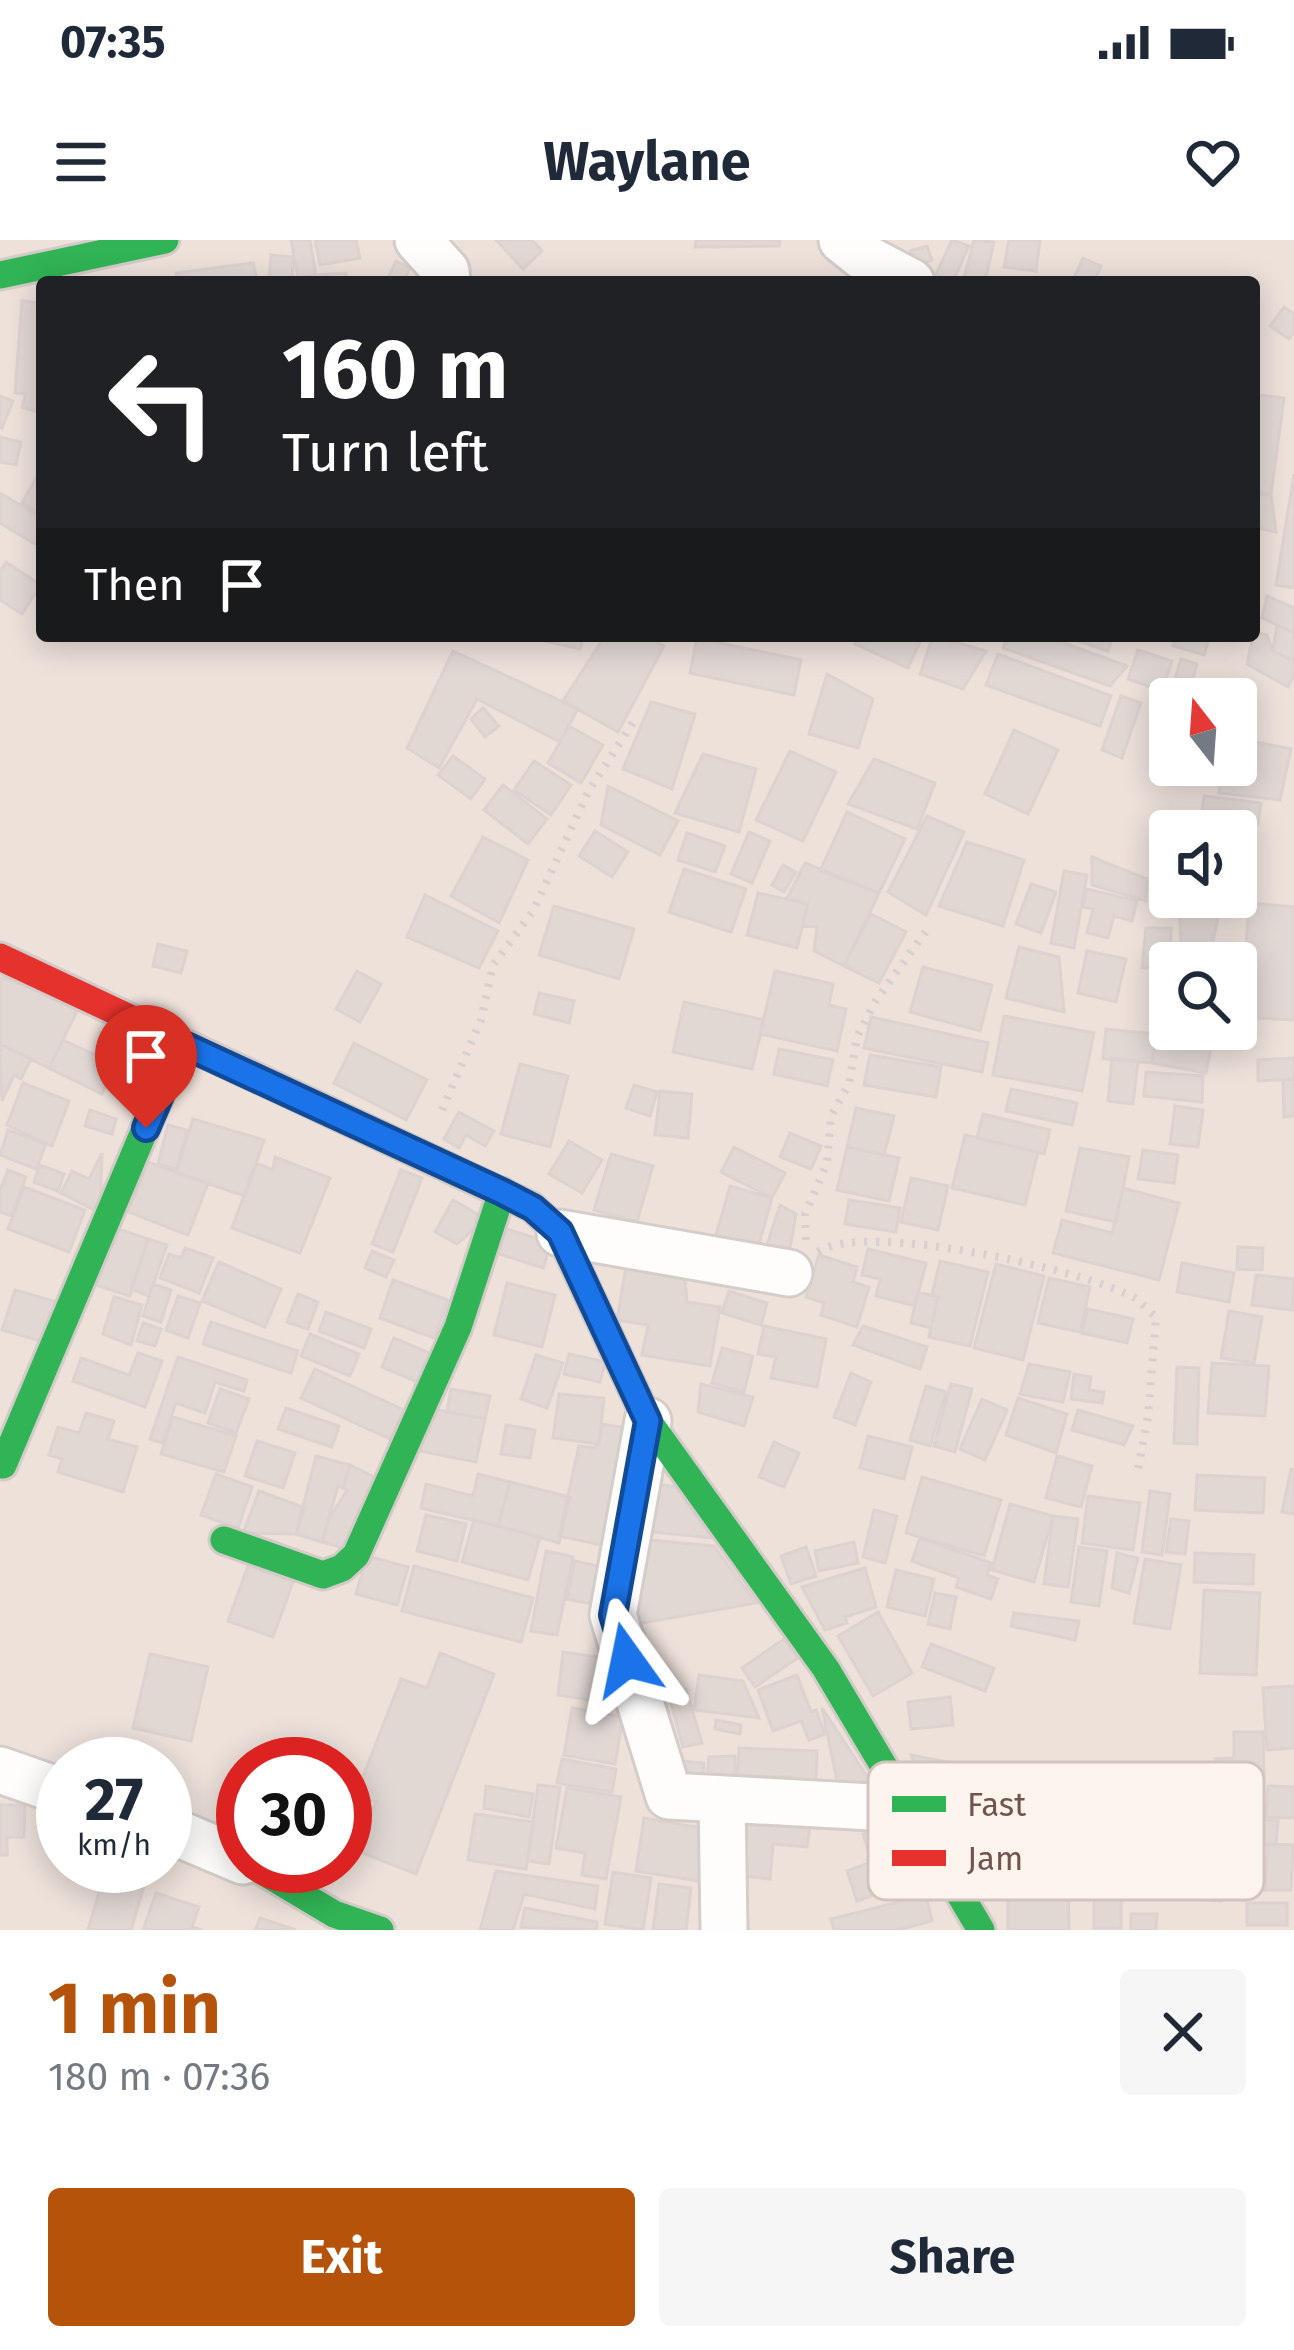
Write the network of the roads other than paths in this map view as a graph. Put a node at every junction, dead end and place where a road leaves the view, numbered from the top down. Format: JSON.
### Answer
{"nodes":[{"id":1,"x":165,"y":240,"type":"edge"},
{"id":2,"x":418,"y":240,"type":"edge"},
{"id":3,"x":842,"y":240,"type":"edge"},
{"id":4,"x":0,"y":275,"type":"edge"},
{"id":5,"x":446,"y":276,"type":"edge"},
{"id":6,"x":899,"y":276,"type":"edge"},
{"id":7,"x":0,"y":957,"type":"edge"},
{"id":8,"x":182,"y":1044,"type":"junction"},
{"id":9,"x":502,"y":1192,"type":"junction"},
{"id":10,"x":560,"y":1232,"type":"junction"},
{"id":11,"x":789,"y":1273,"type":"dead end"},
{"id":12,"x":648,"y":1421,"type":"junction"},
{"id":13,"x":3,"y":1465,"type":"dead end"},
{"id":14,"x":224,"y":1540,"type":"dead end"},
{"id":15,"x":881,"y":1762,"type":"edge"},
{"id":16,"x":0,"y":1770,"type":"edge"},
{"id":17,"x":36,"y":1783,"type":"edge"},
{"id":18,"x":722,"y":1799,"type":"junction"},
{"id":19,"x":868,"y":1807,"type":"edge"},
{"id":20,"x":299,"y":1893,"type":"edge"},
{"id":21,"x":963,"y":1900,"type":"edge"},
{"id":22,"x":380,"y":1930,"type":"edge"},
{"id":23,"x":724,"y":1930,"type":"edge"},
{"id":24,"x":981,"y":1930,"type":"edge"}],
"edges":[{"from":1,"to":4,"type":"street"},
{"from":2,"to":5,"type":"street"},
{"from":3,"to":6,"type":"street"},
{"from":7,"to":8,"type":"street"},
{"from":8,"to":9,"type":"street"},
{"from":8,"to":13,"type":"street"},
{"from":9,"to":10,"type":"street"},
{"from":9,"to":14,"type":"street"},
{"from":10,"to":11,"type":"street"},
{"from":10,"to":12,"type":"street"},
{"from":12,"to":15,"type":"street"},
{"from":12,"to":18,"type":"street"},
{"from":16,"to":17,"type":"street"},
{"from":18,"to":19,"type":"street"},
{"from":18,"to":23,"type":"street"},
{"from":20,"to":22,"type":"street"},
{"from":21,"to":24,"type":"street"}]}
